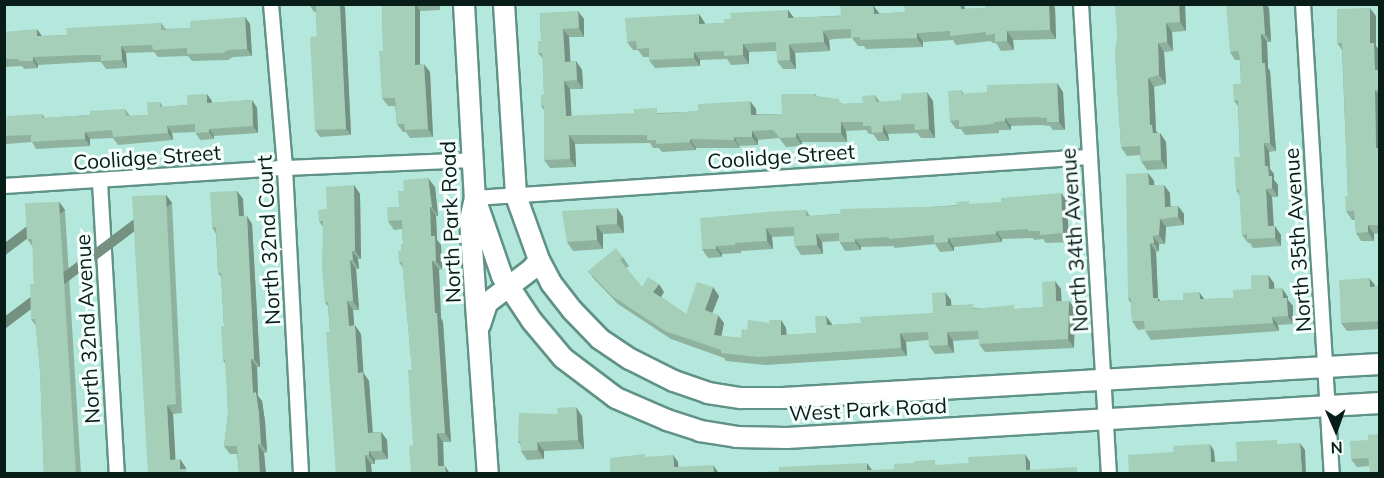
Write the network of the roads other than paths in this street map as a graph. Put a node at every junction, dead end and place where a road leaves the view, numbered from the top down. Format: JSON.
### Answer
{"nodes":[{"id":1,"x":271,"y":4,"type":"edge"},
{"id":2,"x":464,"y":4,"type":"edge"},
{"id":3,"x":504,"y":4,"type":"edge"},
{"id":4,"x":1081,"y":4,"type":"edge"},
{"id":5,"x":1303,"y":4,"type":"edge"},
{"id":6,"x":1089,"y":156,"type":"junction"},
{"id":7,"x":472,"y":159,"type":"junction"},
{"id":8,"x":285,"y":168,"type":"junction"},
{"id":9,"x":100,"y":182,"type":"junction"},
{"id":10,"x":4,"y":186,"type":"edge"},
{"id":11,"x":516,"y":196,"type":"junction"},
{"id":12,"x":475,"y":198,"type":"junction"},
{"id":13,"x":539,"y":260,"type":"junction"},
{"id":14,"x":509,"y":286,"type":"junction"},
{"id":15,"x":480,"y":326,"type":"junction"},
{"id":16,"x":1380,"y":364,"type":"edge"},
{"id":17,"x":1325,"y":367,"type":"junction"},
{"id":18,"x":1104,"y":379,"type":"junction"},
{"id":19,"x":1380,"y":403,"type":"edge"},
{"id":20,"x":1328,"y":406,"type":"junction"},
{"id":21,"x":1106,"y":419,"type":"junction"},
{"id":22,"x":117,"y":474,"type":"edge"},
{"id":23,"x":301,"y":474,"type":"edge"},
{"id":24,"x":488,"y":474,"type":"edge"},
{"id":25,"x":1109,"y":474,"type":"edge"},
{"id":26,"x":1332,"y":474,"type":"edge"}],
"edges":[{"from":1,"to":8,"type":"street","name":"North 32nd Court"},
{"from":2,"to":7,"type":"street","name":"North Park Road"},
{"from":3,"to":11,"type":"street"},
{"from":4,"to":6,"type":"street","name":"North 34th Avenue"},
{"from":5,"to":17,"type":"street","name":"North 35th Avenue"},
{"from":6,"to":11,"type":"street","name":"Coolidge Street"},
{"from":6,"to":18,"type":"street","name":"North 34th Avenue"},
{"from":7,"to":8,"type":"street","name":"Coolidge Street"},
{"from":7,"to":12,"type":"street","name":"North Park Road"},
{"from":8,"to":9,"type":"street","name":"Coolidge Street"},
{"from":8,"to":23,"type":"street","name":"North 32nd Court"},
{"from":9,"to":10,"type":"street","name":"Coolidge Street"},
{"from":9,"to":22,"type":"street","name":"North 32nd Avenue"},
{"from":11,"to":12,"type":"street","name":"Coolidge Street"},
{"from":11,"to":13,"type":"street","name":"West Park Road"},
{"from":12,"to":14,"type":"street","name":"West Park Road"},
{"from":12,"to":15,"type":"street","name":"North Park Road"},
{"from":13,"to":14,"type":"street"},
{"from":13,"to":18,"type":"street","name":"West Park Road"},
{"from":14,"to":15,"type":"street"},
{"from":14,"to":21,"type":"street","name":"West Park Road"},
{"from":15,"to":24,"type":"street","name":"North Park Road"},
{"from":16,"to":17,"type":"street","name":"West Park Road"},
{"from":17,"to":18,"type":"street","name":"West Park Road"},
{"from":17,"to":20,"type":"street","name":"North 35th Avenue"},
{"from":18,"to":21,"type":"street","name":"North 34th Avenue"},
{"from":19,"to":20,"type":"street","name":"West Park Road"},
{"from":20,"to":21,"type":"street","name":"West Park Road"},
{"from":20,"to":26,"type":"street","name":"North 35th Avenue"},
{"from":21,"to":25,"type":"street","name":"North 34th Avenue"}]}
